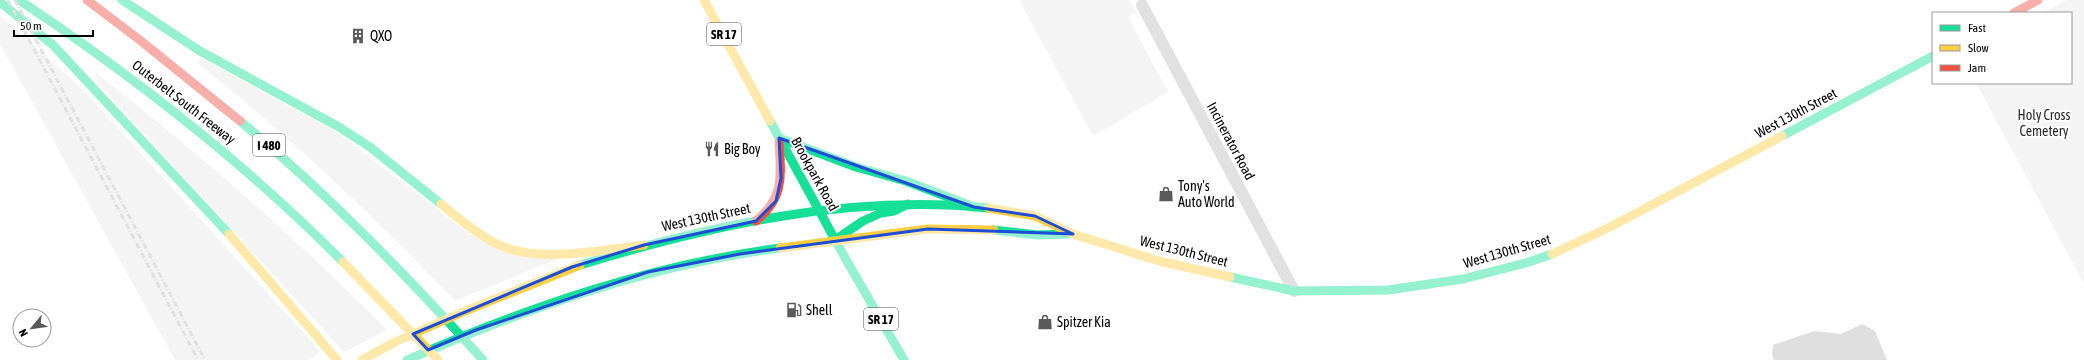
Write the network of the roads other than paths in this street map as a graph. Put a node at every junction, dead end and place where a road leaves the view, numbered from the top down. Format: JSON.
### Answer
{"nodes":[{"id":1,"x":20,"y":0,"type":"edge"},
{"id":2,"x":87,"y":0,"type":"edge"},
{"id":3,"x":122,"y":0,"type":"edge"},
{"id":4,"x":704,"y":0,"type":"edge"},
{"id":5,"x":2038,"y":0,"type":"edge"},
{"id":6,"x":0,"y":2,"type":"edge"},
{"id":7,"x":1142,"y":5,"type":"dead end"},
{"id":8,"x":2016,"y":12,"type":"edge"},
{"id":9,"x":1932,"y":57,"type":"edge"},
{"id":10,"x":779,"y":138,"type":"junction"},
{"id":11,"x":908,"y":204,"type":"junction"},
{"id":12,"x":932,"y":204,"type":"junction"},
{"id":13,"x":974,"y":206,"type":"junction"},
{"id":14,"x":818,"y":210,"type":"junction"},
{"id":15,"x":756,"y":221,"type":"junction"},
{"id":16,"x":928,"y":229,"type":"junction"},
{"id":17,"x":1073,"y":234,"type":"junction"},
{"id":18,"x":835,"y":240,"type":"junction"},
{"id":19,"x":644,"y":245,"type":"junction"},
{"id":20,"x":647,"y":265,"type":"junction"},
{"id":21,"x":1294,"y":291,"type":"junction"},
{"id":22,"x":337,"y":360,"type":"edge"},
{"id":23,"x":362,"y":360,"type":"edge"},
{"id":24,"x":407,"y":360,"type":"edge"},
{"id":25,"x":438,"y":360,"type":"edge"},
{"id":26,"x":484,"y":360,"type":"edge"},
{"id":27,"x":904,"y":360,"type":"edge"}],
"edges":[{"from":1,"to":25,"type":"main road","name":"Outerbelt South Freeway","number":"I 480"},
{"from":2,"to":26,"type":"main road","name":"Outerbelt South Freeway","number":"I 480"},
{"from":3,"to":19,"type":"main road"},
{"from":4,"to":10,"type":"main road","name":"Brookpark Road","number":"SR 17"},
{"from":5,"to":8,"type":"main road"},
{"from":6,"to":22,"type":"main road"},
{"from":7,"to":21,"type":"street","name":"Incinerator Road"},
{"from":9,"to":21,"type":"main road","name":"West 130th Street"},
{"from":10,"to":13,"type":"main road"},
{"from":10,"to":14,"type":"main road","name":"Brookpark Road","number":"SR 17"},
{"from":10,"to":15,"type":"main road"},
{"from":11,"to":12,"type":"main road","name":"West 130th Street"},
{"from":11,"to":14,"type":"main road","name":"West 130th Street"},
{"from":11,"to":18,"type":"main road"},
{"from":12,"to":13,"type":"main road","name":"West 130th Street"},
{"from":12,"to":16,"type":"main road"},
{"from":13,"to":17,"type":"main road","name":"West 130th Street"},
{"from":14,"to":15,"type":"main road","name":"West 130th Street"},
{"from":14,"to":18,"type":"main road","name":"Brookpark Road","number":"SR 17"},
{"from":15,"to":19,"type":"main road","name":"West 130th Street"},
{"from":16,"to":17,"type":"main road","name":"West 130th Street"},
{"from":16,"to":18,"type":"main road","name":"West 130th Street"},
{"from":17,"to":21,"type":"main road","name":"West 130th Street"},
{"from":18,"to":20,"type":"main road","name":"West 130th Street"},
{"from":18,"to":27,"type":"main road","name":"Brookpark Road","number":"SR 17"},
{"from":19,"to":20,"type":"main road"},
{"from":19,"to":23,"type":"main road","name":"West 130th Street"},
{"from":20,"to":24,"type":"main road","name":"West 130th Street"}]}
